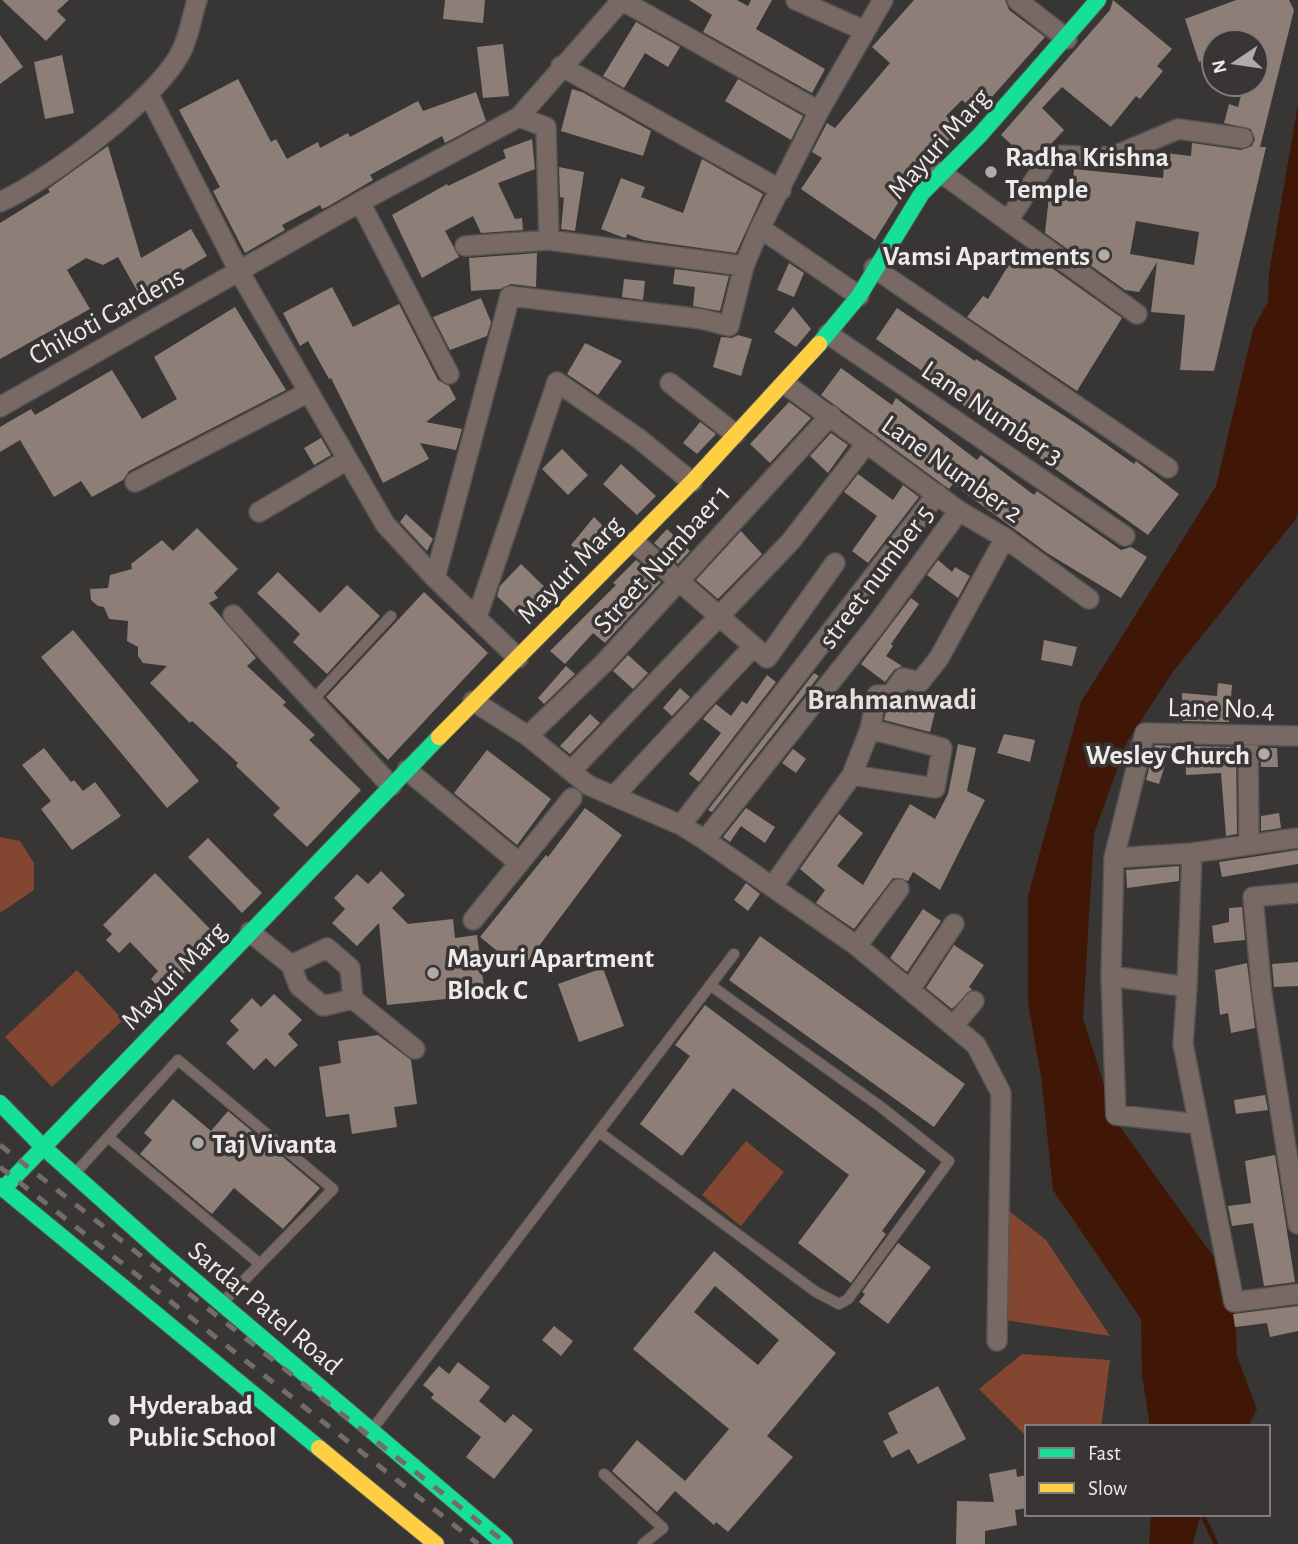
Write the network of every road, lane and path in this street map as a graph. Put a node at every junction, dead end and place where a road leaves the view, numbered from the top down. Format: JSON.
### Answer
{"nodes":[{"id":1,"x":197,"y":0,"type":"edge"},
{"id":2,"x":622,"y":0,"type":"edge"},
{"id":3,"x":796,"y":0,"type":"edge"},
{"id":4,"x":883,"y":0,"type":"edge"},
{"id":5,"x":1017,"y":0,"type":"edge"},
{"id":6,"x":1098,"y":0,"type":"edge"},
{"id":7,"x":863,"y":30,"type":"junction"},
{"id":8,"x":1067,"y":38,"type":"junction"},
{"id":9,"x":561,"y":66,"type":"junction"},
{"id":10,"x":149,"y":95,"type":"junction"},
{"id":11,"x":819,"y":111,"type":"junction"},
{"id":12,"x":519,"y":117,"type":"junction"},
{"id":13,"x":1243,"y":138,"type":"dead end"},
{"id":14,"x":940,"y":172,"type":"junction"},
{"id":15,"x":781,"y":190,"type":"junction"},
{"id":16,"x":0,"y":202,"type":"edge"},
{"id":17,"x":360,"y":202,"type":"junction"},
{"id":18,"x":1008,"y":221,"type":"junction"},
{"id":19,"x":760,"y":228,"type":"junction"},
{"id":20,"x":549,"y":240,"type":"junction"},
{"id":21,"x":465,"y":246,"type":"dead end"},
{"id":22,"x":744,"y":266,"type":"junction"},
{"id":23,"x":874,"y":268,"type":"junction"},
{"id":24,"x":240,"y":273,"type":"junction"},
{"id":25,"x":859,"y":296,"type":"junction"},
{"id":26,"x":1137,"y":314,"type":"dead end"},
{"id":27,"x":828,"y":334,"type":"junction"},
{"id":28,"x":449,"y":374,"type":"dead end"},
{"id":29,"x":670,"y":383,"type":"dead end"},
{"id":30,"x":785,"y":384,"type":"junction"},
{"id":31,"x":307,"y":393,"type":"junction"},
{"id":32,"x":0,"y":407,"type":"edge"},
{"id":33,"x":831,"y":415,"type":"junction"},
{"id":34,"x":735,"y":434,"type":"junction"},
{"id":35,"x":867,"y":443,"type":"junction"},
{"id":36,"x":347,"y":460,"type":"junction"},
{"id":37,"x":1168,"y":468,"type":"dead end"},
{"id":38,"x":135,"y":482,"type":"dead end"},
{"id":39,"x":692,"y":482,"type":"junction"},
{"id":40,"x":937,"y":494,"type":"junction"},
{"id":41,"x":959,"y":511,"type":"junction"},
{"id":42,"x":259,"y":512,"type":"dead end"},
{"id":43,"x":1125,"y":536,"type":"dead end"},
{"id":44,"x":1005,"y":538,"type":"junction"},
{"id":45,"x":633,"y":541,"type":"junction"},
{"id":46,"x":835,"y":563,"type":"dead end"},
{"id":47,"x":435,"y":578,"type":"junction"},
{"id":48,"x":678,"y":581,"type":"junction"},
{"id":49,"x":1089,"y":600,"type":"dead end"},
{"id":50,"x":233,"y":615,"type":"dead end"},
{"id":51,"x":391,"y":615,"type":"dead end"},
{"id":52,"x":718,"y":615,"type":"junction"},
{"id":53,"x":477,"y":617,"type":"junction"},
{"id":54,"x":753,"y":647,"type":"junction"},
{"id":55,"x":518,"y":658,"type":"junction"},
{"id":56,"x":473,"y":701,"type":"junction"},
{"id":57,"x":310,"y":702,"type":"junction"},
{"id":58,"x":870,"y":729,"type":"junction"},
{"id":59,"x":1248,"y":735,"type":"junction"},
{"id":60,"x":528,"y":736,"type":"junction"},
{"id":61,"x":1298,"y":736,"type":"edge"},
{"id":62,"x":407,"y":770,"type":"junction"},
{"id":63,"x":571,"y":771,"type":"junction"},
{"id":64,"x":852,"y":775,"type":"junction"},
{"id":65,"x":391,"y":786,"type":"junction"},
{"id":66,"x":615,"y":795,"type":"junction"},
{"id":67,"x":572,"y":799,"type":"dead end"},
{"id":68,"x":681,"y":825,"type":"junction"},
{"id":69,"x":1298,"y":838,"type":"edge"},
{"id":70,"x":705,"y":840,"type":"junction"},
{"id":71,"x":1249,"y":845,"type":"junction"},
{"id":72,"x":1192,"y":853,"type":"junction"},
{"id":73,"x":1114,"y":858,"type":"junction"},
{"id":74,"x":517,"y":862,"type":"junction"},
{"id":75,"x":772,"y":887,"type":"junction"},
{"id":76,"x":899,"y":889,"type":"dead end"},
{"id":77,"x":1298,"y":893,"type":"edge"},
{"id":78,"x":473,"y":920,"type":"dead end"},
{"id":79,"x":954,"y":924,"type":"dead end"},
{"id":80,"x":250,"y":932,"type":"junction"},
{"id":81,"x":857,"y":946,"type":"junction"},
{"id":82,"x":734,"y":954,"type":"dead end"},
{"id":83,"x":291,"y":965,"type":"junction"},
{"id":84,"x":1111,"y":976,"type":"junction"},
{"id":85,"x":710,"y":985,"type":"junction"},
{"id":86,"x":911,"y":988,"type":"junction"},
{"id":87,"x":1186,"y":988,"type":"junction"},
{"id":88,"x":353,"y":999,"type":"junction"},
{"id":89,"x":974,"y":1001,"type":"dead end"},
{"id":90,"x":955,"y":1024,"type":"junction"},
{"id":91,"x":415,"y":1049,"type":"dead end"},
{"id":92,"x":0,"y":1103,"type":"edge"},
{"id":93,"x":1199,"y":1124,"type":"junction"},
{"id":94,"x":599,"y":1132,"type":"junction"},
{"id":95,"x":108,"y":1137,"type":"junction"},
{"id":96,"x":43,"y":1147,"type":"junction"},
{"id":97,"x":75,"y":1174,"type":"junction"},
{"id":98,"x":1,"y":1188,"type":"edge"},
{"id":99,"x":1298,"y":1224,"type":"edge"},
{"id":100,"x":260,"y":1264,"type":"junction"},
{"id":101,"x":1298,"y":1294,"type":"edge"},
{"id":102,"x":221,"y":1304,"type":"junction"},
{"id":103,"x":997,"y":1341,"type":"dead end"},
{"id":104,"x":371,"y":1431,"type":"junction"},
{"id":105,"x":604,"y":1474,"type":"dead end"},
{"id":106,"x":436,"y":1544,"type":"edge"},
{"id":107,"x":505,"y":1544,"type":"edge"},
{"id":108,"x":643,"y":1544,"type":"edge"}],
"edges":[{"from":1,"to":10,"type":"street"},
{"from":2,"to":9,"type":"street"},
{"from":2,"to":11,"type":"street"},
{"from":3,"to":7,"type":"street"},
{"from":4,"to":7,"type":"street"},
{"from":5,"to":8,"type":"street"},
{"from":6,"to":8,"type":"street","name":"Mayuri Marg"},
{"from":7,"to":11,"type":"street"},
{"from":8,"to":14,"type":"street","name":"Mayuri Marg"},
{"from":9,"to":12,"type":"street"},
{"from":9,"to":15,"type":"street"},
{"from":10,"to":16,"type":"street"},
{"from":10,"to":24,"type":"street"},
{"from":11,"to":15,"type":"street"},
{"from":12,"to":17,"type":"street","name":"Chikoti Gardens"},
{"from":12,"to":20,"type":"street"},
{"from":13,"to":18,"type":"street"},
{"from":14,"to":18,"type":"street"},
{"from":14,"to":23,"type":"street","name":"Mayuri Marg"},
{"from":15,"to":19,"type":"street"},
{"from":17,"to":24,"type":"street","name":"Chikoti Gardens"},
{"from":17,"to":28,"type":"street"},
{"from":18,"to":26,"type":"street"},
{"from":19,"to":22,"type":"street"},
{"from":19,"to":25,"type":"street"},
{"from":20,"to":21,"type":"street"},
{"from":20,"to":22,"type":"street"},
{"from":22,"to":47,"type":"street"},
{"from":23,"to":25,"type":"street","name":"Mayuri Marg"},
{"from":23,"to":37,"type":"street"},
{"from":24,"to":31,"type":"street"},
{"from":24,"to":32,"type":"street","name":"Chikoti Gardens"},
{"from":25,"to":27,"type":"street","name":"Mayuri Marg"},
{"from":27,"to":30,"type":"street","name":"Mayuri Marg"},
{"from":27,"to":43,"type":"street","name":"Lane Number 3"},
{"from":29,"to":34,"type":"street"},
{"from":30,"to":33,"type":"street","name":"Lane Number 2"},
{"from":30,"to":34,"type":"street","name":"Mayuri Marg"},
{"from":31,"to":36,"type":"street"},
{"from":31,"to":38,"type":"street"},
{"from":33,"to":35,"type":"street","name":"Lane Number 2"},
{"from":33,"to":48,"type":"street","name":"Street Numbaer 1"},
{"from":34,"to":39,"type":"street","name":"Mayuri Marg"},
{"from":35,"to":40,"type":"street","name":"Lane Number 2"},
{"from":35,"to":52,"type":"street"},
{"from":36,"to":42,"type":"street"},
{"from":36,"to":47,"type":"street"},
{"from":39,"to":45,"type":"street","name":"Mayuri Marg"},
{"from":39,"to":53,"type":"street"},
{"from":40,"to":41,"type":"street","name":"Lane Number 2"},
{"from":40,"to":68,"type":"street"},
{"from":41,"to":44,"type":"street","name":"Lane Number 2"},
{"from":41,"to":70,"type":"street","name":"street number 5"},
{"from":44,"to":49,"type":"street","name":"Lane Number 2"},
{"from":44,"to":58,"type":"street"},
{"from":45,"to":48,"type":"street"},
{"from":45,"to":55,"type":"street","name":"Mayuri Marg"},
{"from":46,"to":54,"type":"street"},
{"from":47,"to":53,"type":"street"},
{"from":48,"to":52,"type":"street"},
{"from":48,"to":60,"type":"street","name":"Street Numbaer 1"},
{"from":50,"to":57,"type":"street"},
{"from":51,"to":57,"type":"lane"},
{"from":52,"to":54,"type":"street"},
{"from":52,"to":63,"type":"street"},
{"from":53,"to":55,"type":"street"},
{"from":54,"to":66,"type":"street"},
{"from":55,"to":56,"type":"street","name":"Mayuri Marg"},
{"from":56,"to":60,"type":"street"},
{"from":56,"to":62,"type":"street","name":"Mayuri Marg"},
{"from":57,"to":65,"type":"street"},
{"from":58,"to":64,"type":"street"},
{"from":58,"to":64,"type":"street"},
{"from":59,"to":61,"type":"street","name":"Lane No.4"},
{"from":59,"to":71,"type":"street"},
{"from":59,"to":73,"type":"street","name":"Lane No.4"},
{"from":60,"to":63,"type":"street"},
{"from":62,"to":65,"type":"street","name":"Mayuri Marg"},
{"from":62,"to":74,"type":"street"},
{"from":63,"to":66,"type":"street"},
{"from":64,"to":75,"type":"street"},
{"from":65,"to":80,"type":"street","name":"Mayuri Marg"},
{"from":66,"to":68,"type":"street"},
{"from":67,"to":74,"type":"street"},
{"from":68,"to":70,"type":"street"},
{"from":69,"to":71,"type":"street"},
{"from":70,"to":75,"type":"street"},
{"from":71,"to":72,"type":"street"},
{"from":72,"to":73,"type":"street"},
{"from":72,"to":87,"type":"street"},
{"from":73,"to":84,"type":"street"},
{"from":74,"to":78,"type":"street"},
{"from":75,"to":81,"type":"street"},
{"from":76,"to":81,"type":"street"},
{"from":77,"to":99,"type":"street"},
{"from":79,"to":86,"type":"street"},
{"from":80,"to":83,"type":"street"},
{"from":80,"to":96,"type":"street","name":"Mayuri Marg"},
{"from":81,"to":86,"type":"street"},
{"from":82,"to":85,"type":"lane"},
{"from":83,"to":88,"type":"street"},
{"from":83,"to":88,"type":"street"},
{"from":84,"to":87,"type":"street"},
{"from":84,"to":93,"type":"street"},
{"from":85,"to":94,"type":"lane"},
{"from":85,"to":94,"type":"lane"},
{"from":86,"to":90,"type":"street"},
{"from":87,"to":93,"type":"street"},
{"from":88,"to":91,"type":"street"},
{"from":89,"to":90,"type":"street"},
{"from":90,"to":103,"type":"street"},
{"from":92,"to":96,"type":"street","name":"Sardar Patel Road"},
{"from":93,"to":101,"type":"street"},
{"from":94,"to":104,"type":"lane"},
{"from":95,"to":97,"type":"lane"},
{"from":95,"to":100,"type":"lane"},
{"from":95,"to":100,"type":"lane"},
{"from":96,"to":97,"type":"street","name":"Sardar Patel Road"},
{"from":96,"to":98,"type":"street","name":"Mayuri Marg"},
{"from":97,"to":102,"type":"street","name":"Sardar Patel Road"},
{"from":98,"to":106,"type":"street"},
{"from":100,"to":102,"type":"lane"},
{"from":102,"to":104,"type":"street","name":"Sardar Patel Road"},
{"from":104,"to":107,"type":"street","name":"Sardar Patel Road"},
{"from":105,"to":108,"type":"lane"}]}
